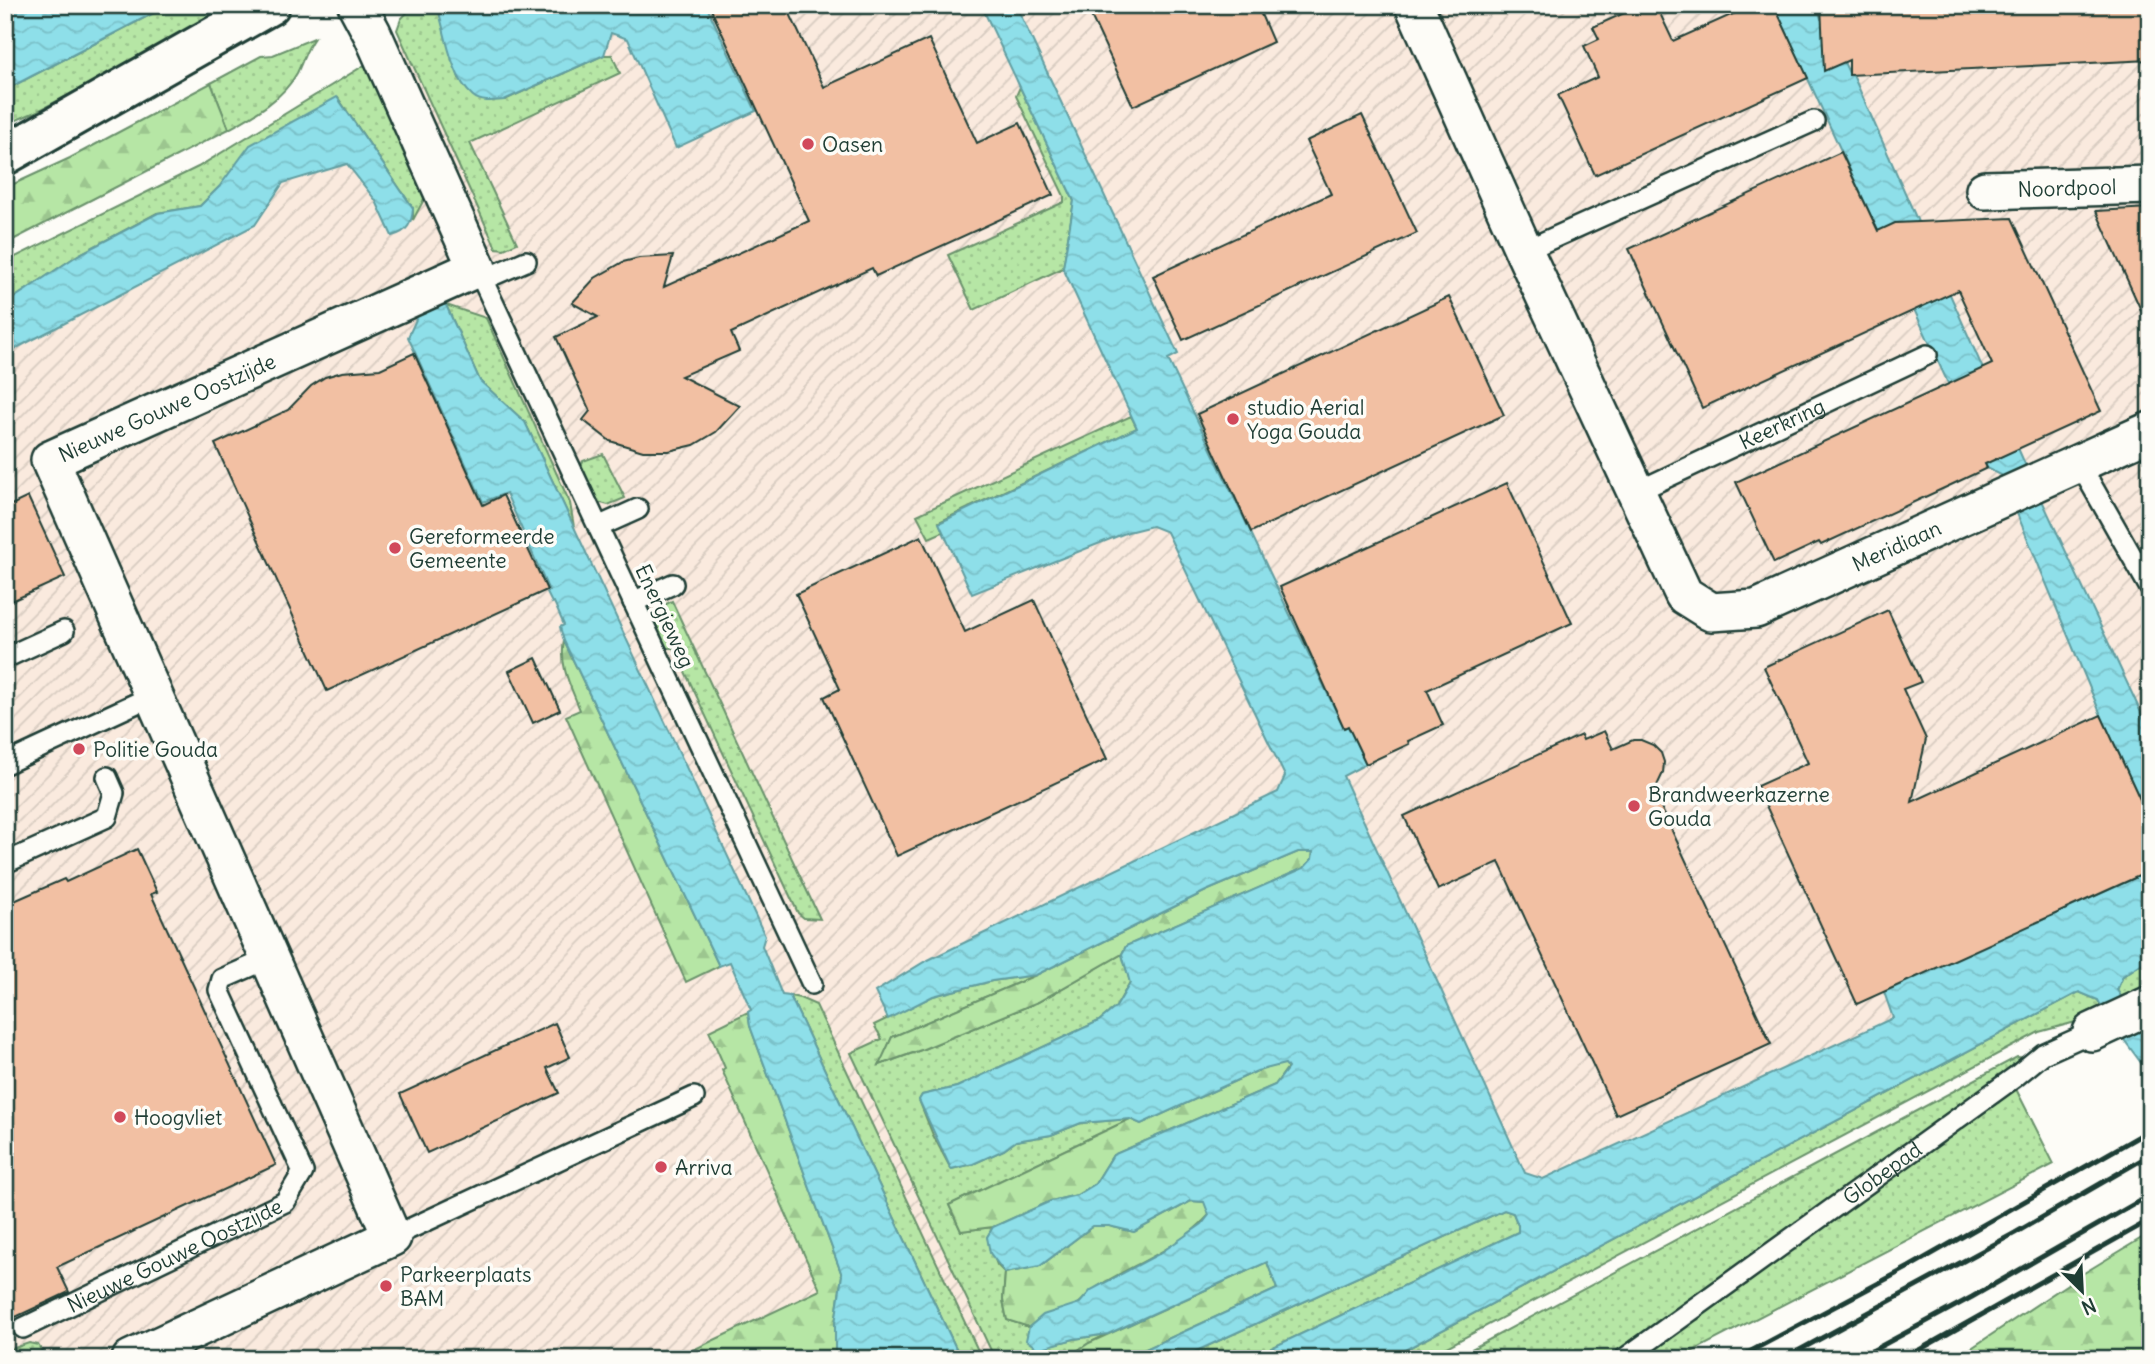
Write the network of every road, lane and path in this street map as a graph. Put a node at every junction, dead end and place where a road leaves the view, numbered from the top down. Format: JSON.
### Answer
{"nodes":[{"id":1,"x":270,"y":5,"type":"edge"},
{"id":2,"x":358,"y":5,"type":"edge"},
{"id":3,"x":1413,"y":5,"type":"edge"},
{"id":4,"x":1814,"y":121,"type":"dead end"},
{"id":5,"x":5,"y":155,"type":"edge"},
{"id":6,"x":2150,"y":185,"type":"edge"},
{"id":7,"x":1985,"y":190,"type":"dead end"},
{"id":8,"x":1524,"y":251,"type":"junction"},
{"id":9,"x":526,"y":261,"type":"dead end"},
{"id":10,"x":480,"y":274,"type":"junction"},
{"id":11,"x":1927,"y":355,"type":"dead end"},
{"id":12,"x":2150,"y":431,"type":"edge"},
{"id":13,"x":2079,"y":463,"type":"junction"},
{"id":14,"x":1636,"y":492,"type":"junction"},
{"id":15,"x":638,"y":509,"type":"dead end"},
{"id":16,"x":598,"y":527,"type":"junction"},
{"id":17,"x":673,"y":584,"type":"dead end"},
{"id":18,"x":2150,"y":588,"type":"edge"},
{"id":19,"x":633,"y":602,"type":"junction"},
{"id":20,"x":64,"y":631,"type":"dead end"},
{"id":21,"x":5,"y":658,"type":"edge"},
{"id":22,"x":154,"y":695,"type":"junction"},
{"id":23,"x":5,"y":764,"type":"edge"},
{"id":24,"x":107,"y":778,"type":"dead end"},
{"id":25,"x":5,"y":863,"type":"edge"},
{"id":26,"x":270,"y":958,"type":"junction"},
{"id":27,"x":811,"y":984,"type":"dead end"},
{"id":28,"x":2144,"y":1008,"type":"edge"},
{"id":29,"x":2098,"y":1029,"type":"joint"},
{"id":30,"x":694,"y":1097,"type":"dead end"},
{"id":31,"x":392,"y":1237,"type":"junction"},
{"id":32,"x":23,"y":1328,"type":"dead end"},
{"id":33,"x":131,"y":1359,"type":"edge"},
{"id":34,"x":1624,"y":1359,"type":"edge"}],
"edges":[{"from":1,"to":5,"type":"main road"},
{"from":2,"to":10,"type":"street"},
{"from":3,"to":8,"type":"street"},
{"from":4,"to":8,"type":"lane"},
{"from":6,"to":7,"type":"street","name":"Noordpool"},
{"from":8,"to":14,"type":"street"},
{"from":9,"to":10,"type":"lane"},
{"from":10,"to":16,"type":"lane","name":"Energieweg"},
{"from":10,"to":22,"type":"street","name":"Nieuwe Gouwe Oostzijde"},
{"from":11,"to":14,"type":"lane","name":"Keerkring"},
{"from":12,"to":13,"type":"street","name":"Meridiaan"},
{"from":13,"to":14,"type":"street","name":"Meridiaan"},
{"from":13,"to":18,"type":"lane"},
{"from":15,"to":16,"type":"lane"},
{"from":16,"to":19,"type":"lane","name":"Energieweg"},
{"from":17,"to":19,"type":"lane"},
{"from":19,"to":27,"type":"lane","name":"Energieweg"},
{"from":20,"to":21,"type":"lane"},
{"from":22,"to":23,"type":"lane"},
{"from":22,"to":26,"type":"street","name":"Nieuwe Gouwe Oostzijde"},
{"from":24,"to":25,"type":"lane"},
{"from":26,"to":31,"type":"street","name":"Nieuwe Gouwe Oostzijde"},
{"from":26,"to":32,"type":"lane","name":"Nieuwe Gouwe Oostzijde"},
{"from":28,"to":29,"type":"street","name":"Globepad"},
{"from":29,"to":34,"type":"lane","name":"Globepad"},
{"from":30,"to":31,"type":"lane"},
{"from":31,"to":33,"type":"street"}]}
